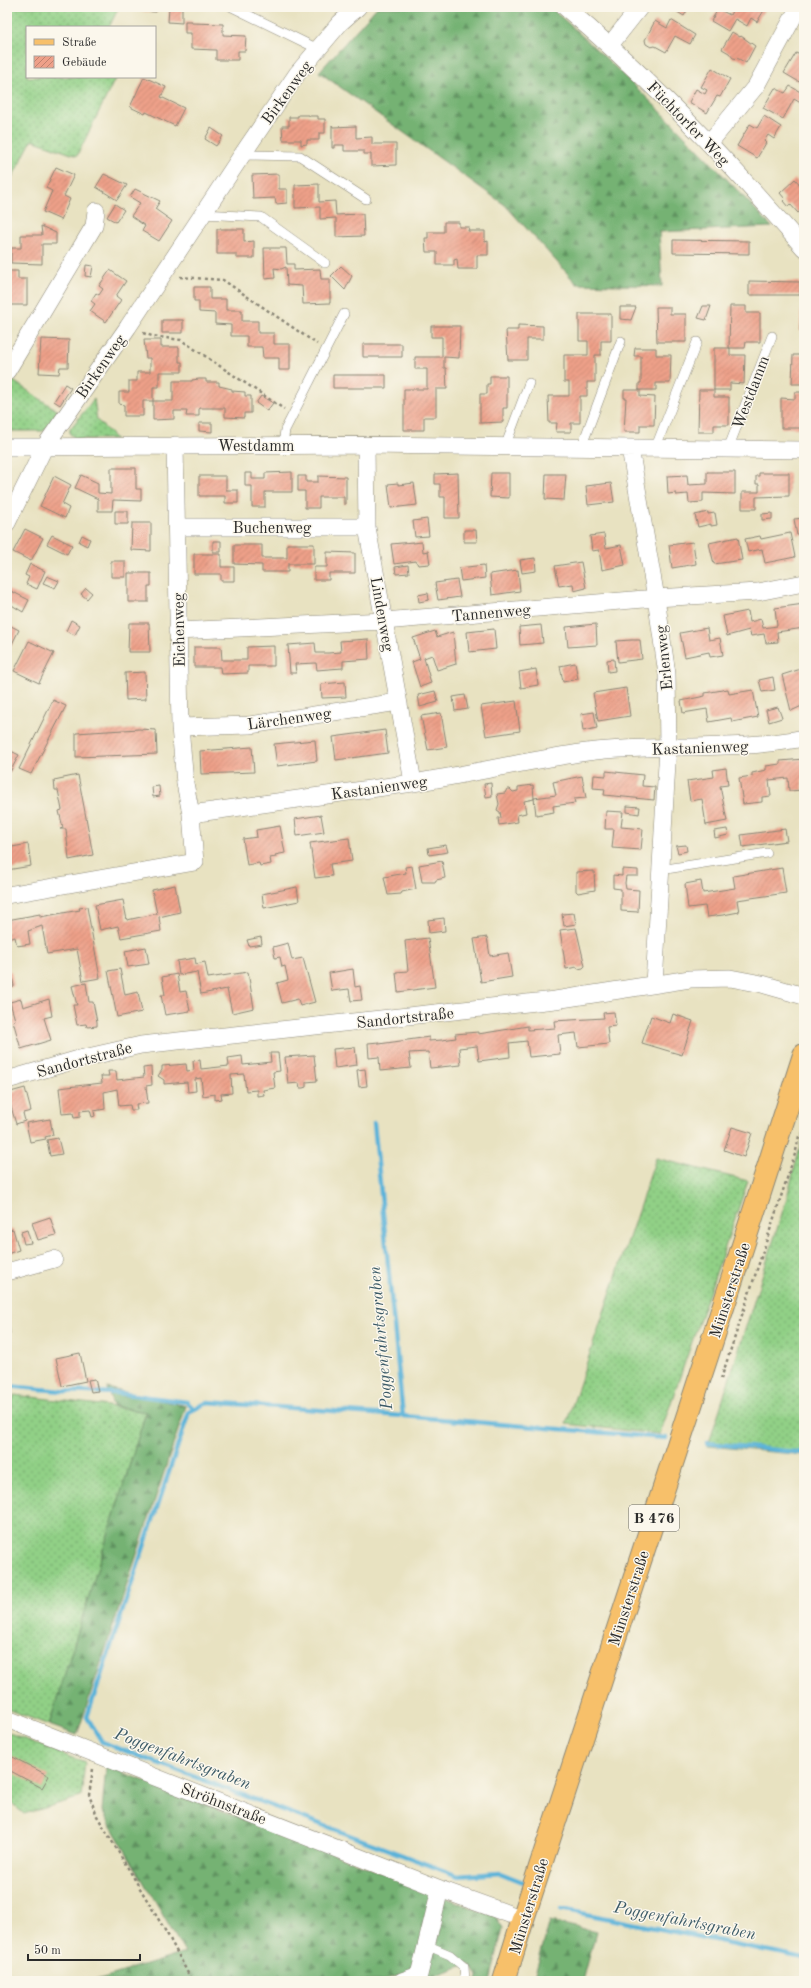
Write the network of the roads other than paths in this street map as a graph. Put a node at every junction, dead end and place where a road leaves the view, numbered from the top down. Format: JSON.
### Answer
{"nodes":[{"id":1,"x":232,"y":7,"type":"edge"},
{"id":2,"x":358,"y":7,"type":"edge"},
{"id":3,"x":565,"y":7,"type":"edge"},
{"id":4,"x":640,"y":7,"type":"edge"},
{"id":5,"x":796,"y":7,"type":"edge"},
{"id":6,"x":610,"y":45,"type":"junction"},
{"id":7,"x":318,"y":49,"type":"junction"},
{"id":8,"x":710,"y":142,"type":"junction"},
{"id":9,"x":242,"y":155,"type":"junction"},
{"id":10,"x":366,"y":199,"type":"dead end"},
{"id":11,"x":96,"y":211,"type":"dead end"},
{"id":12,"x":202,"y":214,"type":"junction"},
{"id":13,"x":802,"y":242,"type":"edge"},
{"id":14,"x":325,"y":263,"type":"dead end"},
{"id":15,"x":344,"y":314,"type":"dead end"},
{"id":16,"x":772,"y":336,"type":"dead end"},
{"id":17,"x":621,"y":341,"type":"dead end"},
{"id":18,"x":697,"y":342,"type":"dead end"},
{"id":19,"x":7,"y":372,"type":"edge"},
{"id":20,"x":530,"y":383,"type":"dead end"},
{"id":21,"x":175,"y":445,"type":"junction"},
{"id":22,"x":283,"y":445,"type":"junction"},
{"id":23,"x":366,"y":445,"type":"junction"},
{"id":24,"x":7,"y":446,"type":"edge"},
{"id":25,"x":45,"y":446,"type":"junction"},
{"id":26,"x":506,"y":447,"type":"junction"},
{"id":27,"x":581,"y":448,"type":"junction"},
{"id":28,"x":630,"y":448,"type":"junction"},
{"id":29,"x":655,"y":449,"type":"junction"},
{"id":30,"x":728,"y":449,"type":"junction"},
{"id":31,"x":804,"y":450,"type":"edge"},
{"id":32,"x":7,"y":523,"type":"edge"},
{"id":33,"x":177,"y":527,"type":"junction"},
{"id":34,"x":368,"y":527,"type":"junction"},
{"id":35,"x":804,"y":584,"type":"edge"},
{"id":36,"x":656,"y":598,"type":"junction"},
{"id":37,"x":384,"y":621,"type":"junction"},
{"id":38,"x":177,"y":631,"type":"junction"},
{"id":39,"x":398,"y":702,"type":"junction"},
{"id":40,"x":180,"y":727,"type":"junction"},
{"id":41,"x":804,"y":738,"type":"edge"},
{"id":42,"x":668,"y":747,"type":"junction"},
{"id":43,"x":413,"y":782,"type":"junction"},
{"id":44,"x":191,"y":814,"type":"junction"},
{"id":45,"x":767,"y":853,"type":"dead end"},
{"id":46,"x":660,"y":870,"type":"junction"},
{"id":47,"x":7,"y":895,"type":"edge"},
{"id":48,"x":654,"y":984,"type":"junction"},
{"id":49,"x":804,"y":996,"type":"edge"},
{"id":50,"x":804,"y":1055,"type":"edge"},
{"id":51,"x":7,"y":1080,"type":"edge"},
{"id":52,"x":54,"y":1259,"type":"dead end"},
{"id":53,"x":7,"y":1272,"type":"edge"},
{"id":54,"x":7,"y":1719,"type":"edge"},
{"id":55,"x":440,"y":1889,"type":"junction"},
{"id":56,"x":522,"y":1919,"type":"junction"},
{"id":57,"x":426,"y":1945,"type":"junction"},
{"id":58,"x":402,"y":1981,"type":"edge"},
{"id":59,"x":465,"y":1981,"type":"edge"},
{"id":60,"x":504,"y":1981,"type":"edge"}],
"edges":[{"from":1,"to":7,"type":"lane","name":"Birkenweg"},
{"from":2,"to":7,"type":"street","name":"Birkenweg"},
{"from":3,"to":6,"type":"street","name":"Füchtorfer Weg"},
{"from":4,"to":6,"type":"street"},
{"from":5,"to":8,"type":"street"},
{"from":6,"to":8,"type":"street","name":"Füchtorfer Weg"},
{"from":7,"to":9,"type":"street","name":"Birkenweg"},
{"from":8,"to":13,"type":"street","name":"Füchtorfer Weg"},
{"from":9,"to":10,"type":"lane"},
{"from":9,"to":12,"type":"street","name":"Birkenweg"},
{"from":11,"to":19,"type":"street"},
{"from":12,"to":14,"type":"lane"},
{"from":12,"to":25,"type":"street","name":"Birkenweg"},
{"from":15,"to":22,"type":"lane"},
{"from":16,"to":30,"type":"lane","name":"Westdamm"},
{"from":17,"to":27,"type":"lane"},
{"from":18,"to":29,"type":"lane"},
{"from":20,"to":26,"type":"lane"},
{"from":21,"to":22,"type":"street","name":"Westdamm"},
{"from":21,"to":25,"type":"street","name":"Westdamm"},
{"from":21,"to":33,"type":"street","name":"Eichenweg"},
{"from":22,"to":23,"type":"street","name":"Westdamm"},
{"from":23,"to":26,"type":"street","name":"Westdamm"},
{"from":23,"to":34,"type":"street","name":"Lindenweg"},
{"from":24,"to":25,"type":"street","name":"Westdamm"},
{"from":25,"to":32,"type":"street","name":"Birkenweg"},
{"from":26,"to":27,"type":"street","name":"Westdamm"},
{"from":27,"to":28,"type":"street","name":"Westdamm"},
{"from":28,"to":29,"type":"street","name":"Westdamm"},
{"from":28,"to":36,"type":"street","name":"Erlenweg"},
{"from":29,"to":30,"type":"street","name":"Westdamm"},
{"from":30,"to":31,"type":"street","name":"Westdamm"},
{"from":33,"to":34,"type":"street","name":"Buchenweg"},
{"from":33,"to":38,"type":"street","name":"Eichenweg"},
{"from":34,"to":37,"type":"street","name":"Lindenweg"},
{"from":35,"to":36,"type":"street","name":"Tannenweg"},
{"from":36,"to":37,"type":"street","name":"Tannenweg"},
{"from":36,"to":42,"type":"street","name":"Erlenweg"},
{"from":37,"to":38,"type":"street","name":"Tannenweg"},
{"from":37,"to":39,"type":"street","name":"Lindenweg"},
{"from":38,"to":40,"type":"street","name":"Eichenweg"},
{"from":39,"to":40,"type":"street","name":"Lärchenweg"},
{"from":39,"to":43,"type":"street","name":"Lindenweg"},
{"from":40,"to":44,"type":"street","name":"Eichenweg"},
{"from":41,"to":42,"type":"street","name":"Kastanienweg"},
{"from":42,"to":43,"type":"street","name":"Kastanienweg"},
{"from":42,"to":46,"type":"street","name":"Erlenweg"},
{"from":43,"to":44,"type":"street","name":"Kastanienweg"},
{"from":44,"to":47,"type":"street"},
{"from":45,"to":46,"type":"lane"},
{"from":46,"to":48,"type":"street","name":"Erlenweg"},
{"from":48,"to":49,"type":"street","name":"Sandortstraße"},
{"from":48,"to":51,"type":"street","name":"Sandortstraße"},
{"from":50,"to":56,"type":"main road","name":"Münsterstraße","number":"B 476"},
{"from":52,"to":53,"type":"street"},
{"from":54,"to":55,"type":"street","name":"Ströhnstraße"},
{"from":55,"to":56,"type":"street","name":"Ströhnstraße"},
{"from":55,"to":57,"type":"street"},
{"from":56,"to":60,"type":"main road","name":"Münsterstraße","number":"B 476"},
{"from":57,"to":58,"type":"street"},
{"from":57,"to":59,"type":"lane"}]}
